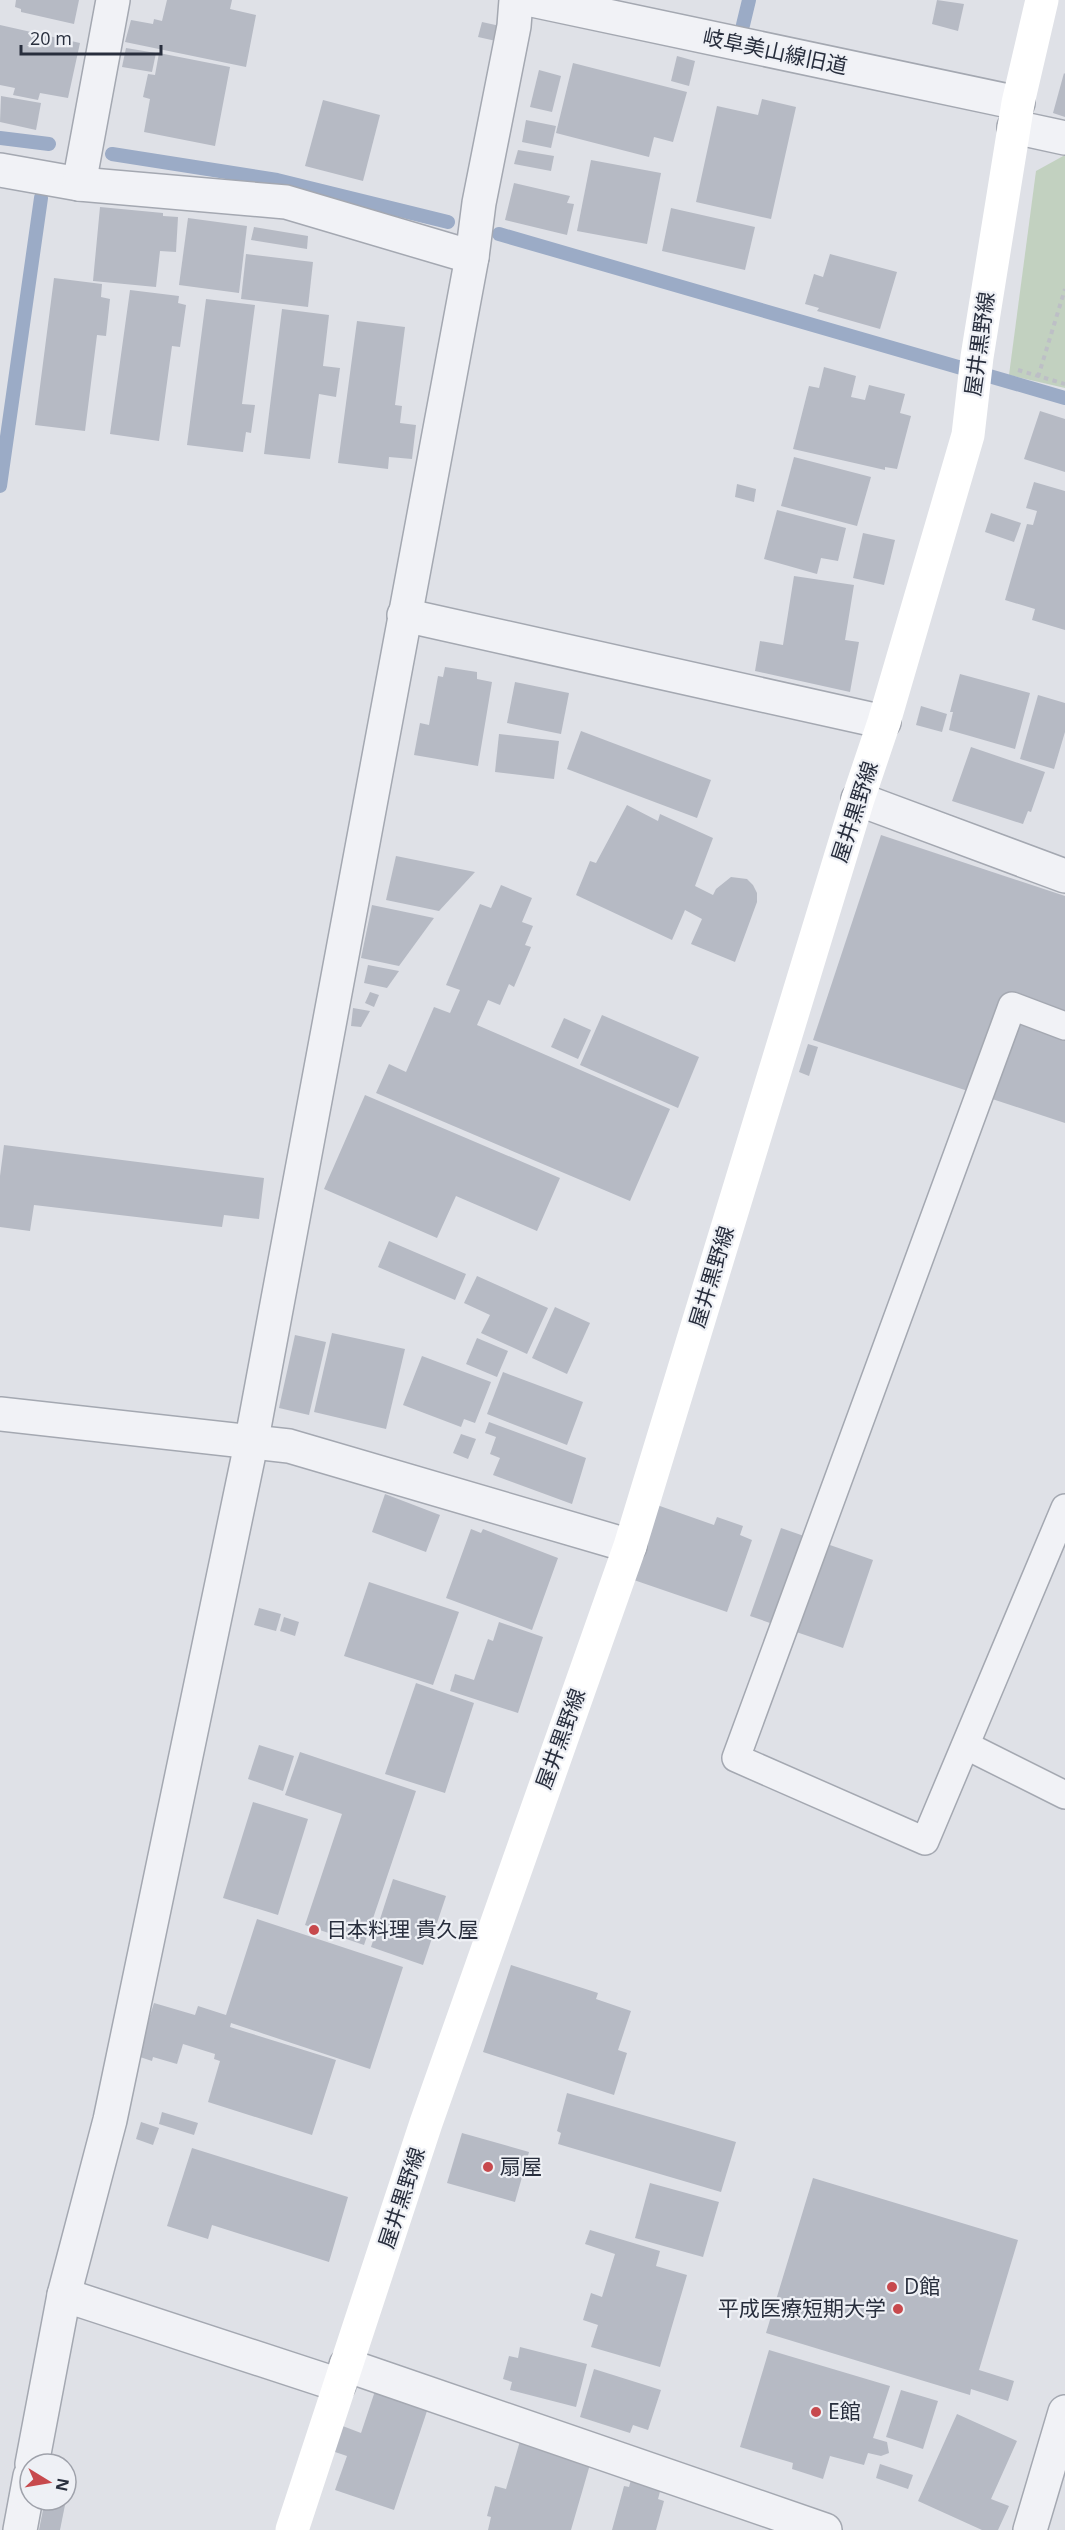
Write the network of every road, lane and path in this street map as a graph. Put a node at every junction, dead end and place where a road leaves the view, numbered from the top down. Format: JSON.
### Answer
{"nodes":[{"id":1,"x":113,"y":0,"type":"edge"},
{"id":2,"x":516,"y":0,"type":"edge"},
{"id":3,"x":532,"y":0,"type":"edge"},
{"id":4,"x":1042,"y":0,"type":"edge"},
{"id":5,"x":1016,"y":115,"type":"junction"},
{"id":6,"x":1065,"y":138,"type":"edge"},
{"id":7,"x":0,"y":170,"type":"edge"},
{"id":8,"x":79,"y":184,"type":"junction"},
{"id":9,"x":472,"y":257,"type":"junction"},
{"id":10,"x":1065,"y":289,"type":"edge"},
{"id":11,"x":1065,"y":384,"type":"edge"},
{"id":12,"x":404,"y":615,"type":"junction"},
{"id":13,"x":885,"y":722,"type":"junction"},
{"id":14,"x":858,"y":799,"type":"junction"},
{"id":15,"x":1065,"y":876,"type":"edge"},
{"id":16,"x":1065,"y":1026,"type":"edge"},
{"id":17,"x":0,"y":1414,"type":"edge"},
{"id":18,"x":251,"y":1444,"type":"junction"},
{"id":19,"x":1065,"y":1508,"type":"edge"},
{"id":20,"x":630,"y":1546,"type":"junction"},
{"id":21,"x":967,"y":1746,"type":"junction"},
{"id":22,"x":1065,"y":1795,"type":"edge"},
{"id":23,"x":64,"y":2295,"type":"junction"},
{"id":24,"x":342,"y":2375,"type":"junction"},
{"id":25,"x":1065,"y":2412,"type":"edge"},
{"id":26,"x":34,"y":2452,"type":"edge"},
{"id":27,"x":23,"y":2512,"type":"edge"},
{"id":28,"x":20,"y":2530,"type":"edge"},
{"id":29,"x":292,"y":2530,"type":"edge"},
{"id":30,"x":825,"y":2530,"type":"edge"},
{"id":31,"x":1030,"y":2530,"type":"edge"}],
"edges":[{"from":1,"to":8,"type":"street"},
{"from":2,"to":9,"type":"street"},
{"from":3,"to":5,"type":"street","name":"岐阜美山線旧道"},
{"from":4,"to":5,"type":"main road","name":"屋井黒野線"},
{"from":5,"to":6,"type":"street","name":"岐阜美山線旧道"},
{"from":5,"to":13,"type":"main road","name":"屋井黒野線"},
{"from":7,"to":8,"type":"street"},
{"from":8,"to":9,"type":"street"},
{"from":9,"to":12,"type":"street"},
{"from":10,"to":11,"type":"path"},
{"from":12,"to":13,"type":"street"},
{"from":12,"to":18,"type":"street"},
{"from":13,"to":14,"type":"main road","name":"屋井黒野線"},
{"from":14,"to":15,"type":"street"},
{"from":14,"to":20,"type":"main road","name":"屋井黒野線"},
{"from":16,"to":21,"type":"lane"},
{"from":17,"to":18,"type":"street"},
{"from":18,"to":20,"type":"street"},
{"from":18,"to":23,"type":"street"},
{"from":19,"to":21,"type":"lane"},
{"from":20,"to":24,"type":"main road","name":"屋井黒野線"},
{"from":21,"to":22,"type":"lane"},
{"from":23,"to":24,"type":"street"},
{"from":23,"to":26,"type":"street"},
{"from":24,"to":29,"type":"main road","name":"屋井黒野線"},
{"from":24,"to":30,"type":"street"},
{"from":25,"to":31,"type":"street"},
{"from":27,"to":28,"type":"street"}]}
